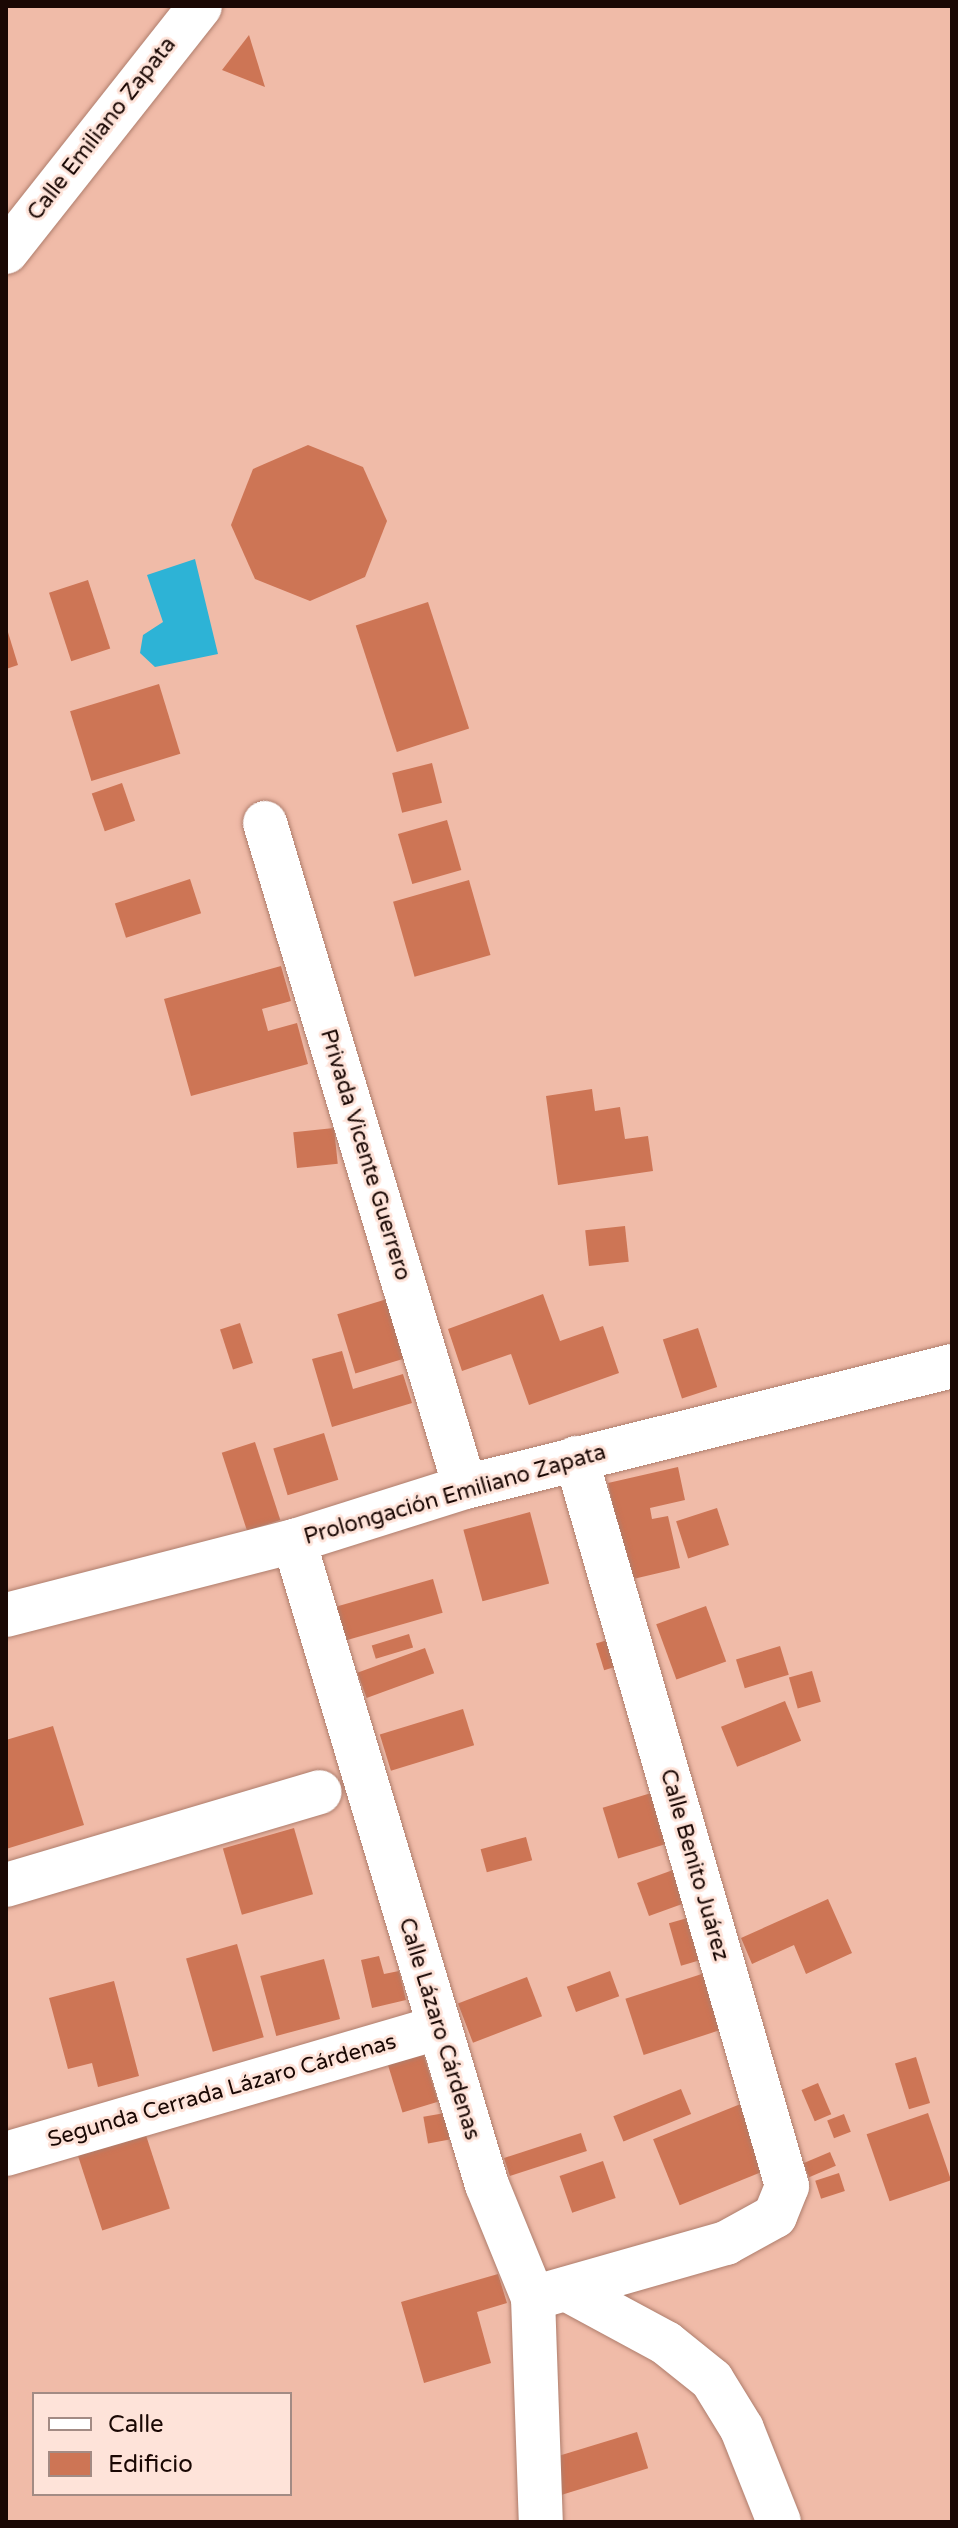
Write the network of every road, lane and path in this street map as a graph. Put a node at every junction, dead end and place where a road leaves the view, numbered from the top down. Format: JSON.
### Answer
{"nodes":[{"id":1,"x":200,"y":6,"type":"edge"},
{"id":2,"x":6,"y":252,"type":"edge"},
{"id":3,"x":265,"y":823,"type":"dead end"},
{"id":4,"x":952,"y":1366,"type":"edge"},
{"id":5,"x":576,"y":1458,"type":"junction"},
{"id":6,"x":465,"y":1487,"type":"junction"},
{"id":7,"x":294,"y":1541,"type":"junction"},
{"id":8,"x":6,"y":1615,"type":"edge"},
{"id":9,"x":320,"y":1792,"type":"dead end"},
{"id":10,"x":6,"y":1885,"type":"edge"},
{"id":11,"x":437,"y":2028,"type":"junction"},
{"id":12,"x":6,"y":2154,"type":"edge"},
{"id":13,"x":549,"y":2293,"type":"junction"},
{"id":14,"x":541,"y":2522,"type":"edge"},
{"id":15,"x":779,"y":2522,"type":"edge"}],
"edges":[{"from":1,"to":2,"type":"street","name":"Calle Emiliano Zapata"},
{"from":3,"to":6,"type":"street","name":"Privada Vicente Guerrero"},
{"from":4,"to":5,"type":"street","name":"Prolongación Emiliano Zapata"},
{"from":5,"to":6,"type":"street","name":"Prolongación Emiliano Zapata"},
{"from":5,"to":13,"type":"street","name":"Calle Benito Juárez"},
{"from":6,"to":7,"type":"street","name":"Prolongación Emiliano Zapata"},
{"from":7,"to":8,"type":"street","name":"Prolongación Emiliano Zapata"},
{"from":7,"to":11,"type":"street","name":"Calle Lázaro Cárdenas"},
{"from":9,"to":10,"type":"street"},
{"from":11,"to":12,"type":"street","name":"Segunda Cerrada Lázaro Cárdenas"},
{"from":11,"to":13,"type":"street","name":"Calle Lázaro Cárdenas"},
{"from":13,"to":14,"type":"street","name":"Calle Lázaro Cárdenas"},
{"from":13,"to":15,"type":"street"}]}
